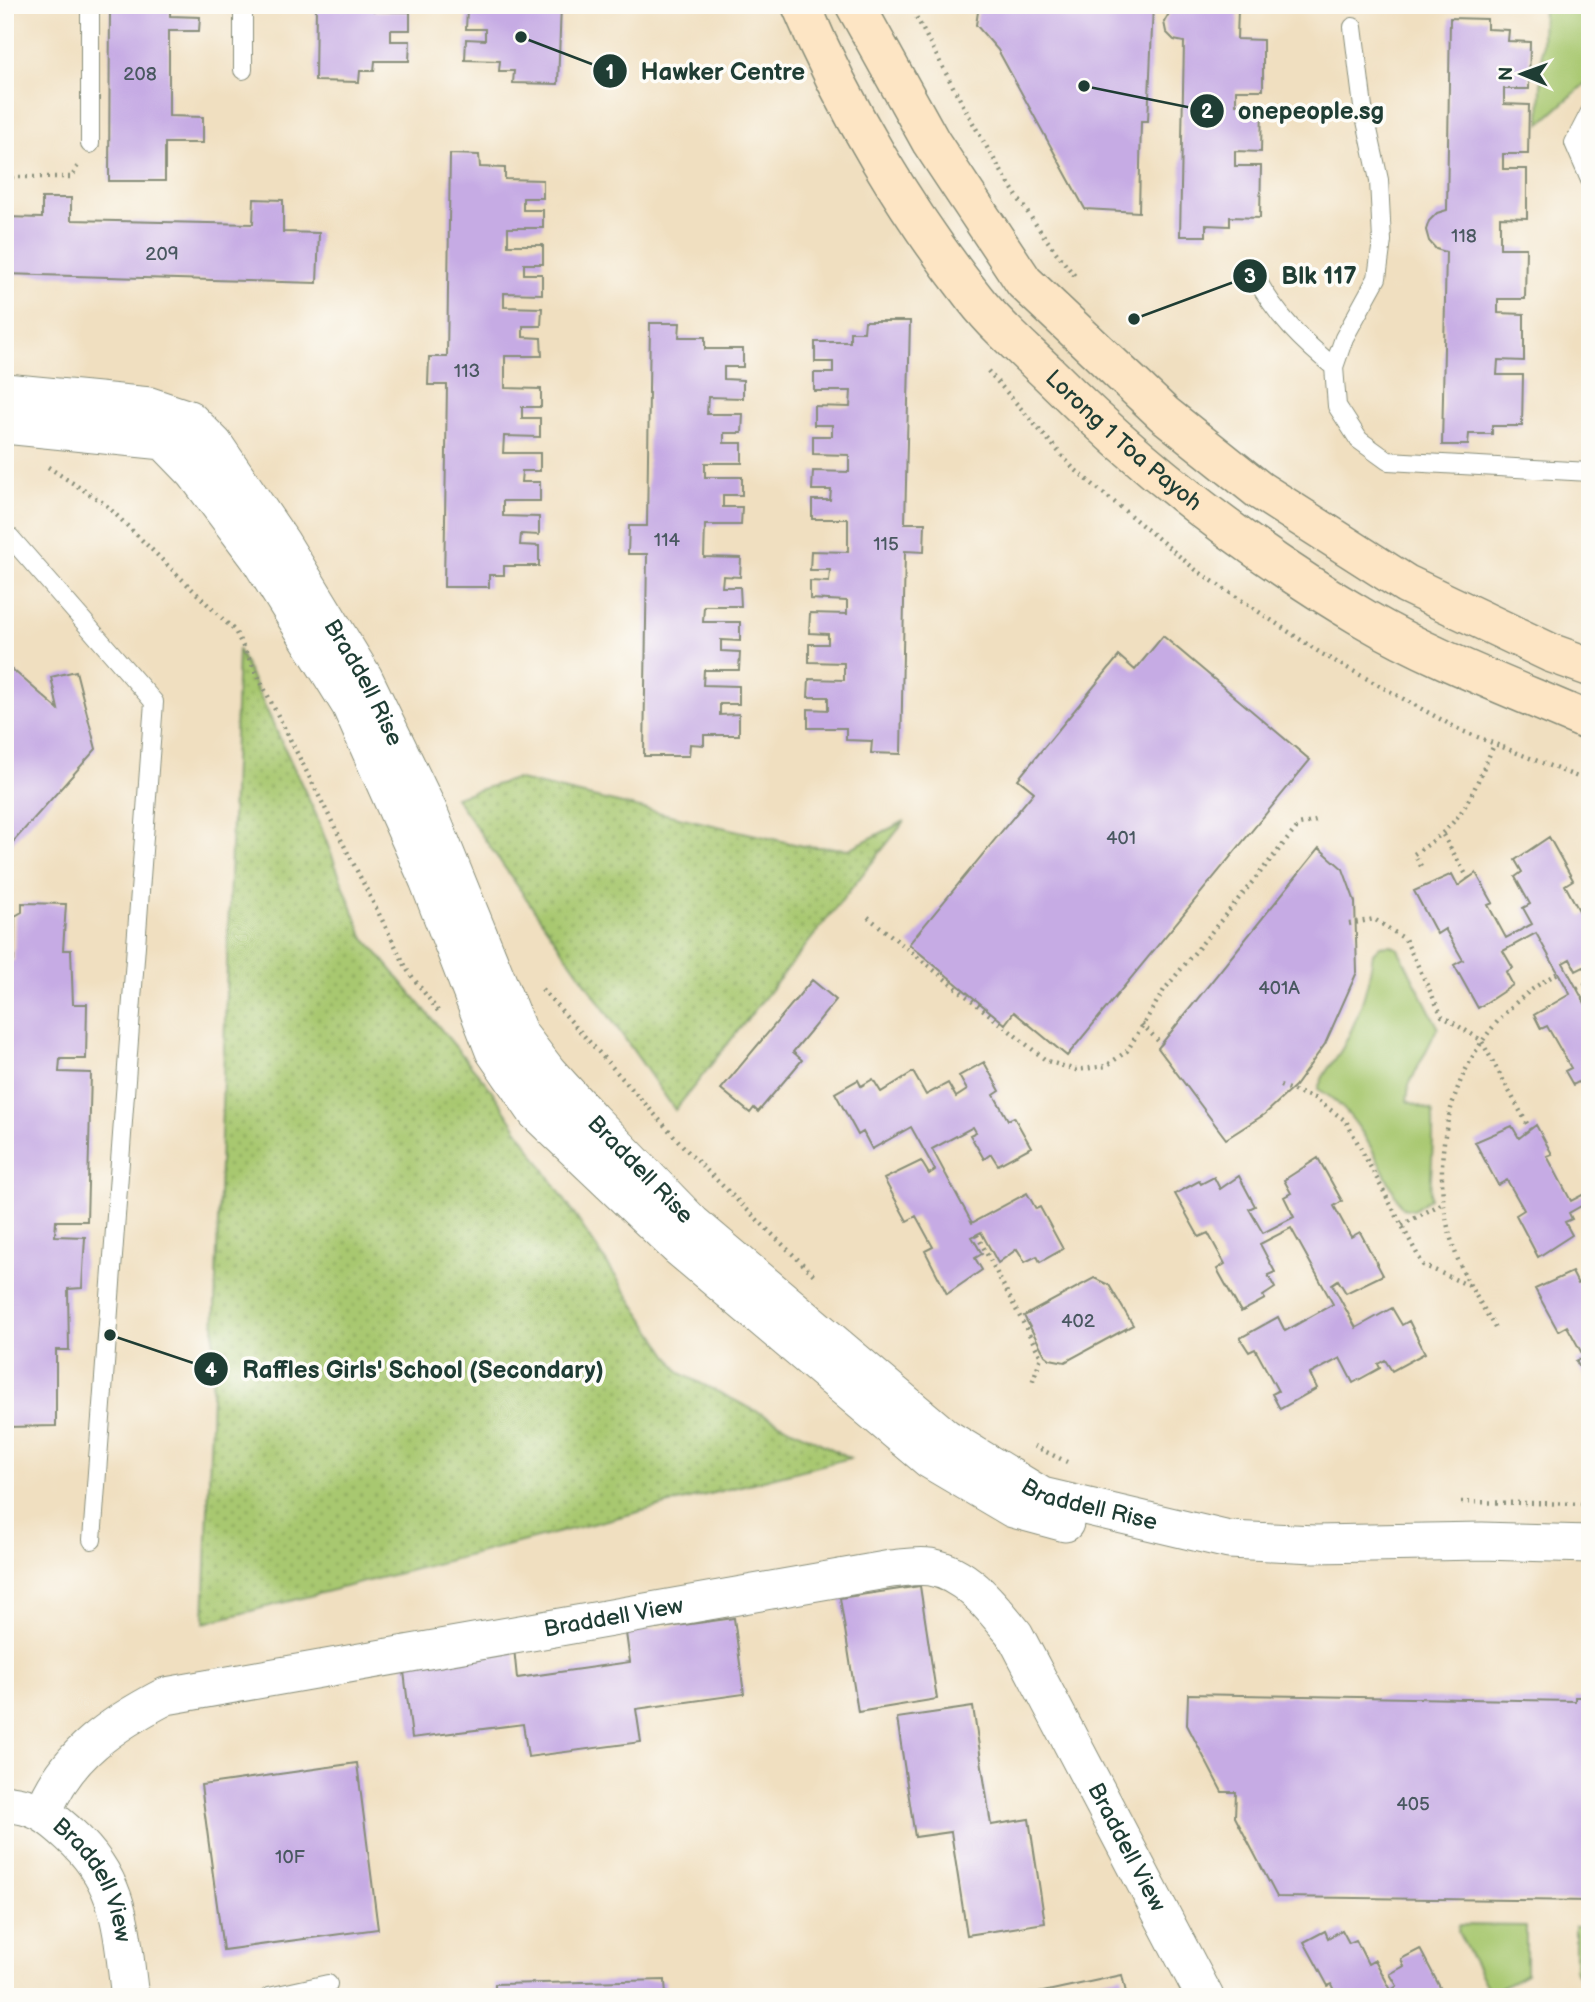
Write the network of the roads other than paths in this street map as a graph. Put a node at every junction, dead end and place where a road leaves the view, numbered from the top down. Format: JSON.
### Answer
{"nodes":[{"id":1,"x":90,"y":5,"type":"edge"},
{"id":2,"x":243,"y":5,"type":"edge"},
{"id":3,"x":801,"y":5,"type":"edge"},
{"id":4,"x":859,"y":14,"type":"edge"},
{"id":5,"x":1353,"y":27,"type":"dead end"},
{"id":6,"x":817,"y":43,"type":"junction"},
{"id":7,"x":243,"y":70,"type":"dead end"},
{"id":8,"x":1590,"y":112,"type":"edge"},
{"id":9,"x":90,"y":144,"type":"road end"},
{"id":10,"x":1590,"y":180,"type":"edge"},
{"id":11,"x":1257,"y":280,"type":"dead end"},
{"id":12,"x":1334,"y":367,"type":"junction"},
{"id":13,"x":5,"y":392,"type":"edge"},
{"id":14,"x":5,"y":425,"type":"edge"},
{"id":15,"x":1590,"y":472,"type":"edge"},
{"id":16,"x":5,"y":535,"type":"edge"},
{"id":17,"x":1590,"y":667,"type":"edge"},
{"id":18,"x":1590,"y":723,"type":"edge"},
{"id":19,"x":92,"y":1540,"type":"dead end"},
{"id":20,"x":1177,"y":1540,"type":"junction"},
{"id":21,"x":1590,"y":1544,"type":"edge"},
{"id":22,"x":1590,"y":1567,"type":"edge"},
{"id":23,"x":5,"y":1803,"type":"edge"},
{"id":24,"x":44,"y":1811,"type":"junction"},
{"id":25,"x":328,"y":1984,"type":"dead end"},
{"id":26,"x":130,"y":1997,"type":"edge"},
{"id":27,"x":269,"y":1997,"type":"edge"},
{"id":28,"x":1205,"y":1997,"type":"edge"}],
"edges":[{"from":1,"to":9,"type":"lane"},
{"from":2,"to":7,"type":"lane"},
{"from":3,"to":6,"type":"main road","name":"Lorong 1 Toa Payoh"},
{"from":4,"to":6,"type":"main road"},
{"from":4,"to":17,"type":"main road","name":"Lorong 1 Toa Payoh"},
{"from":5,"to":12,"type":"lane"},
{"from":6,"to":18,"type":"main road","name":"Lorong 1 Toa Payoh"},
{"from":8,"to":10,"type":"lane"},
{"from":11,"to":12,"type":"lane"},
{"from":12,"to":15,"type":"lane"},
{"from":13,"to":20,"type":"street","name":"Braddell Rise"},
{"from":14,"to":20,"type":"street","name":"Braddell Rise"},
{"from":16,"to":19,"type":"lane"},
{"from":20,"to":21,"type":"street","name":"Braddell Rise"},
{"from":20,"to":22,"type":"street","name":"Braddell Rise"},
{"from":23,"to":24,"type":"street"},
{"from":24,"to":26,"type":"street","name":"Braddell View"},
{"from":24,"to":28,"type":"street","name":"Braddell View"},
{"from":25,"to":27,"type":"lane"}]}
